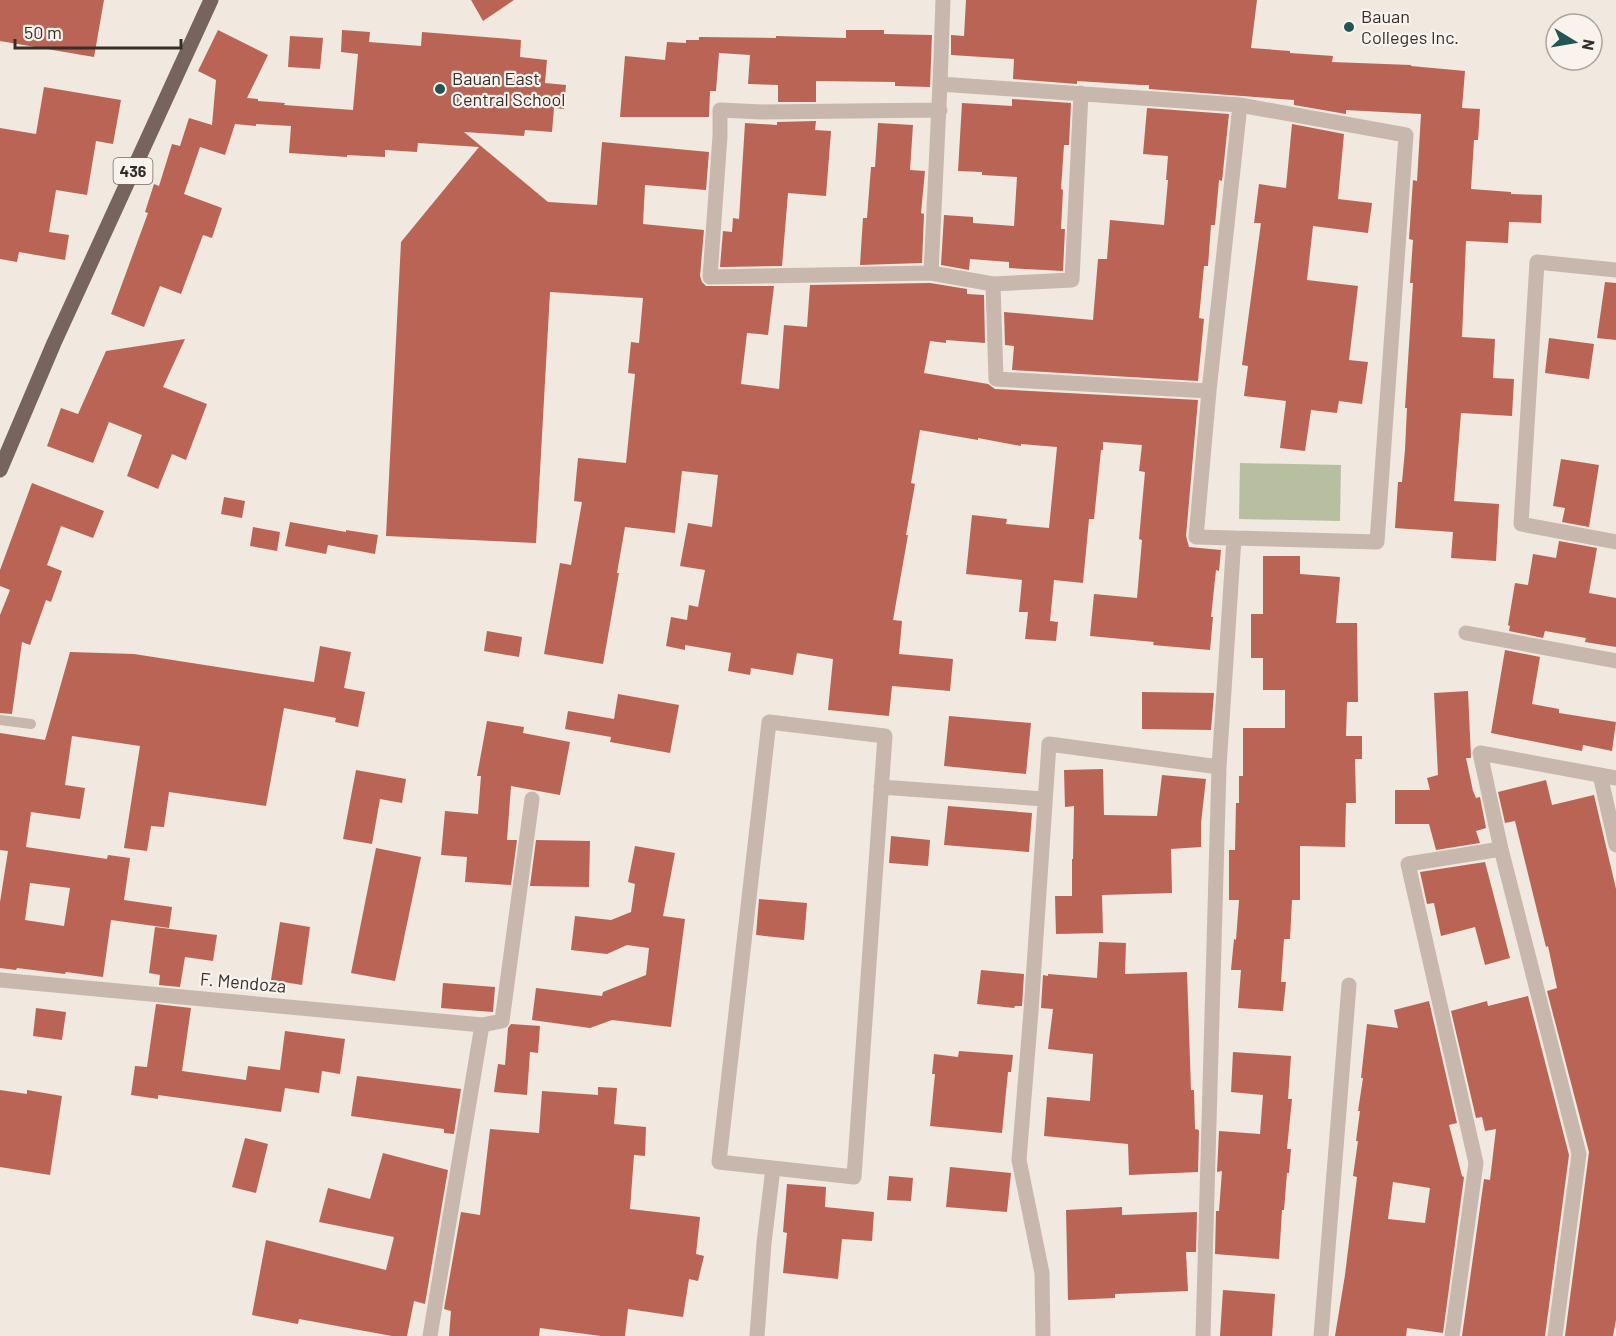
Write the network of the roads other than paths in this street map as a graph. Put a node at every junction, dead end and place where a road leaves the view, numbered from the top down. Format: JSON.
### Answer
{"nodes":[{"id":1,"x":211,"y":0,"type":"edge"},
{"id":2,"x":944,"y":0,"type":"edge"},
{"id":3,"x":940,"y":84,"type":"junction"},
{"id":4,"x":1082,"y":93,"type":"junction"},
{"id":5,"x":1240,"y":105,"type":"junction"},
{"id":6,"x":940,"y":110,"type":"junction"},
{"id":7,"x":1616,"y":270,"type":"edge"},
{"id":8,"x":931,"y":273,"type":"junction"},
{"id":9,"x":993,"y":284,"type":"junction"},
{"id":10,"x":1209,"y":391,"type":"junction"},
{"id":11,"x":0,"y":470,"type":"edge"},
{"id":12,"x":1234,"y":538,"type":"junction"},
{"id":13,"x":1616,"y":542,"type":"edge"},
{"id":14,"x":1466,"y":633,"type":"dead end"},
{"id":15,"x":1616,"y":661,"type":"edge"},
{"id":16,"x":0,"y":720,"type":"edge"},
{"id":17,"x":31,"y":724,"type":"dead end"},
{"id":18,"x":1219,"y":767,"type":"junction"},
{"id":19,"x":1600,"y":775,"type":"junction"},
{"id":20,"x":1616,"y":778,"type":"edge"},
{"id":21,"x":881,"y":787,"type":"junction"},
{"id":22,"x":1044,"y":799,"type":"junction"},
{"id":23,"x":532,"y":800,"type":"dead end"},
{"id":24,"x":1616,"y":845,"type":"edge"},
{"id":25,"x":1501,"y":849,"type":"junction"},
{"id":26,"x":0,"y":980,"type":"edge"},
{"id":27,"x":1349,"y":985,"type":"dead end"},
{"id":28,"x":482,"y":1025,"type":"junction"},
{"id":29,"x":773,"y":1168,"type":"junction"},
{"id":30,"x":430,"y":1336,"type":"edge"},
{"id":31,"x":757,"y":1336,"type":"edge"},
{"id":32,"x":1043,"y":1336,"type":"edge"},
{"id":33,"x":1203,"y":1336,"type":"edge"},
{"id":34,"x":1321,"y":1336,"type":"edge"},
{"id":35,"x":1452,"y":1336,"type":"edge"},
{"id":36,"x":1555,"y":1336,"type":"edge"}],
"edges":[{"from":1,"to":11,"type":"main road","number":"436"},
{"from":2,"to":3,"type":"street"},
{"from":3,"to":4,"type":"street"},
{"from":3,"to":6,"type":"street"},
{"from":4,"to":5,"type":"street"},
{"from":4,"to":9,"type":"street"},
{"from":5,"to":10,"type":"street"},
{"from":5,"to":12,"type":"street"},
{"from":6,"to":8,"type":"street"},
{"from":6,"to":8,"type":"street"},
{"from":7,"to":13,"type":"street"},
{"from":8,"to":9,"type":"street"},
{"from":9,"to":10,"type":"street"},
{"from":10,"to":12,"type":"street"},
{"from":12,"to":18,"type":"street"},
{"from":14,"to":15,"type":"street"},
{"from":16,"to":17,"type":"lane"},
{"from":18,"to":22,"type":"street"},
{"from":18,"to":33,"type":"street"},
{"from":19,"to":20,"type":"street"},
{"from":19,"to":24,"type":"street"},
{"from":19,"to":25,"type":"street"},
{"from":21,"to":22,"type":"street"},
{"from":21,"to":29,"type":"street"},
{"from":21,"to":29,"type":"street"},
{"from":22,"to":32,"type":"street"},
{"from":23,"to":28,"type":"street"},
{"from":25,"to":35,"type":"street"},
{"from":25,"to":36,"type":"street"},
{"from":26,"to":28,"type":"street","name":"F. Mendoza"},
{"from":27,"to":34,"type":"street"},
{"from":28,"to":30,"type":"street"},
{"from":29,"to":31,"type":"street"}]}
